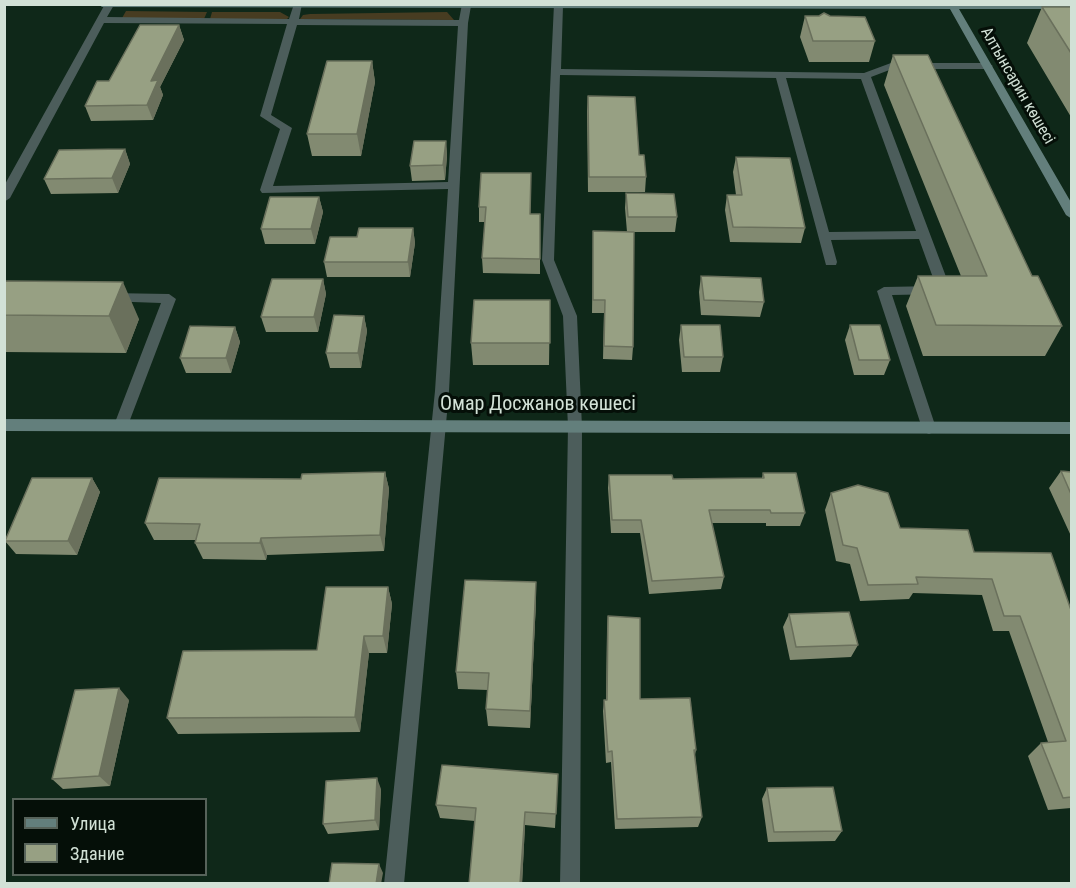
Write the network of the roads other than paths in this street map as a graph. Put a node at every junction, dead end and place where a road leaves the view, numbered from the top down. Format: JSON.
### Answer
{"nodes":[{"id":1,"x":102,"y":4,"type":"edge"},
{"id":2,"x":110,"y":4,"type":"edge"},
{"id":3,"x":213,"y":5,"type":"edge"},
{"id":4,"x":221,"y":5,"type":"edge"},
{"id":5,"x":298,"y":5,"type":"edge"},
{"id":6,"x":450,"y":5,"type":"edge"},
{"id":7,"x":550,"y":5,"type":"edge"},
{"id":8,"x":687,"y":5,"type":"edge"},
{"id":9,"x":466,"y":6,"type":"edge"},
{"id":10,"x":953,"y":6,"type":"edge"},
{"id":11,"x":1071,"y":6,"type":"edge"},
{"id":12,"x":101,"y":20,"type":"junction"},
{"id":13,"x":206,"y":21,"type":"junction"},
{"id":14,"x":292,"y":22,"type":"junction"},
{"id":15,"x":463,"y":23,"type":"junction"},
{"id":16,"x":987,"y":66,"type":"junction"},
{"id":17,"x":555,"y":72,"type":"junction"},
{"id":18,"x":780,"y":75,"type":"junction"},
{"id":19,"x":865,"y":76,"type":"junction"},
{"id":20,"x":455,"y":185,"type":"junction"},
{"id":21,"x":4,"y":198,"type":"edge"},
{"id":22,"x":1071,"y":215,"type":"edge"},
{"id":23,"x":923,"y":235,"type":"junction"},
{"id":24,"x":824,"y":236,"type":"junction"},
{"id":25,"x":831,"y":262,"type":"dead end"},
{"id":26,"x":98,"y":298,"type":"edge"},
{"id":27,"x":4,"y":425,"type":"edge"},
{"id":28,"x":122,"y":425,"type":"junction"},
{"id":29,"x":438,"y":426,"type":"junction"},
{"id":30,"x":575,"y":426,"type":"junction"},
{"id":31,"x":929,"y":428,"type":"junction"},
{"id":32,"x":1071,"y":428,"type":"edge"},
{"id":33,"x":394,"y":884,"type":"edge"},
{"id":34,"x":570,"y":884,"type":"edge"}],
"edges":[{"from":1,"to":2,"type":"street"},
{"from":2,"to":3,"type":"street"},
{"from":2,"to":12,"type":"lane"},
{"from":3,"to":4,"type":"street"},
{"from":3,"to":13,"type":"lane"},
{"from":4,"to":5,"type":"street"},
{"from":5,"to":6,"type":"street"},
{"from":5,"to":14,"type":"lane"},
{"from":6,"to":9,"type":"street"},
{"from":7,"to":8,"type":"street"},
{"from":7,"to":9,"type":"street"},
{"from":7,"to":17,"type":"lane"},
{"from":8,"to":10,"type":"street"},
{"from":9,"to":15,"type":"lane"},
{"from":10,"to":11,"type":"street"},
{"from":10,"to":16,"type":"street","name":"Алтынсарин көшесі"},
{"from":12,"to":13,"type":"lane"},
{"from":12,"to":21,"type":"lane"},
{"from":13,"to":14,"type":"lane"},
{"from":14,"to":15,"type":"lane"},
{"from":14,"to":20,"type":"lane"},
{"from":15,"to":20,"type":"lane"},
{"from":16,"to":19,"type":"lane"},
{"from":16,"to":22,"type":"street","name":"Алтынсарин көшесі"},
{"from":17,"to":18,"type":"lane"},
{"from":17,"to":30,"type":"lane"},
{"from":18,"to":19,"type":"lane"},
{"from":18,"to":24,"type":"lane"},
{"from":19,"to":23,"type":"lane"},
{"from":20,"to":29,"type":"lane"},
{"from":23,"to":24,"type":"lane"},
{"from":23,"to":31,"type":"lane"},
{"from":24,"to":25,"type":"lane"},
{"from":26,"to":28,"type":"lane"},
{"from":27,"to":28,"type":"street","name":"Омар Досжанов көшесі"},
{"from":28,"to":29,"type":"street","name":"Омар Досжанов көшесі"},
{"from":29,"to":30,"type":"street","name":"Омар Досжанов көшесі"},
{"from":29,"to":33,"type":"lane"},
{"from":30,"to":31,"type":"street","name":"Омар Досжанов көшесі"},
{"from":30,"to":34,"type":"lane"},
{"from":31,"to":32,"type":"street","name":"Омар Досжанов көшесі"}]}
